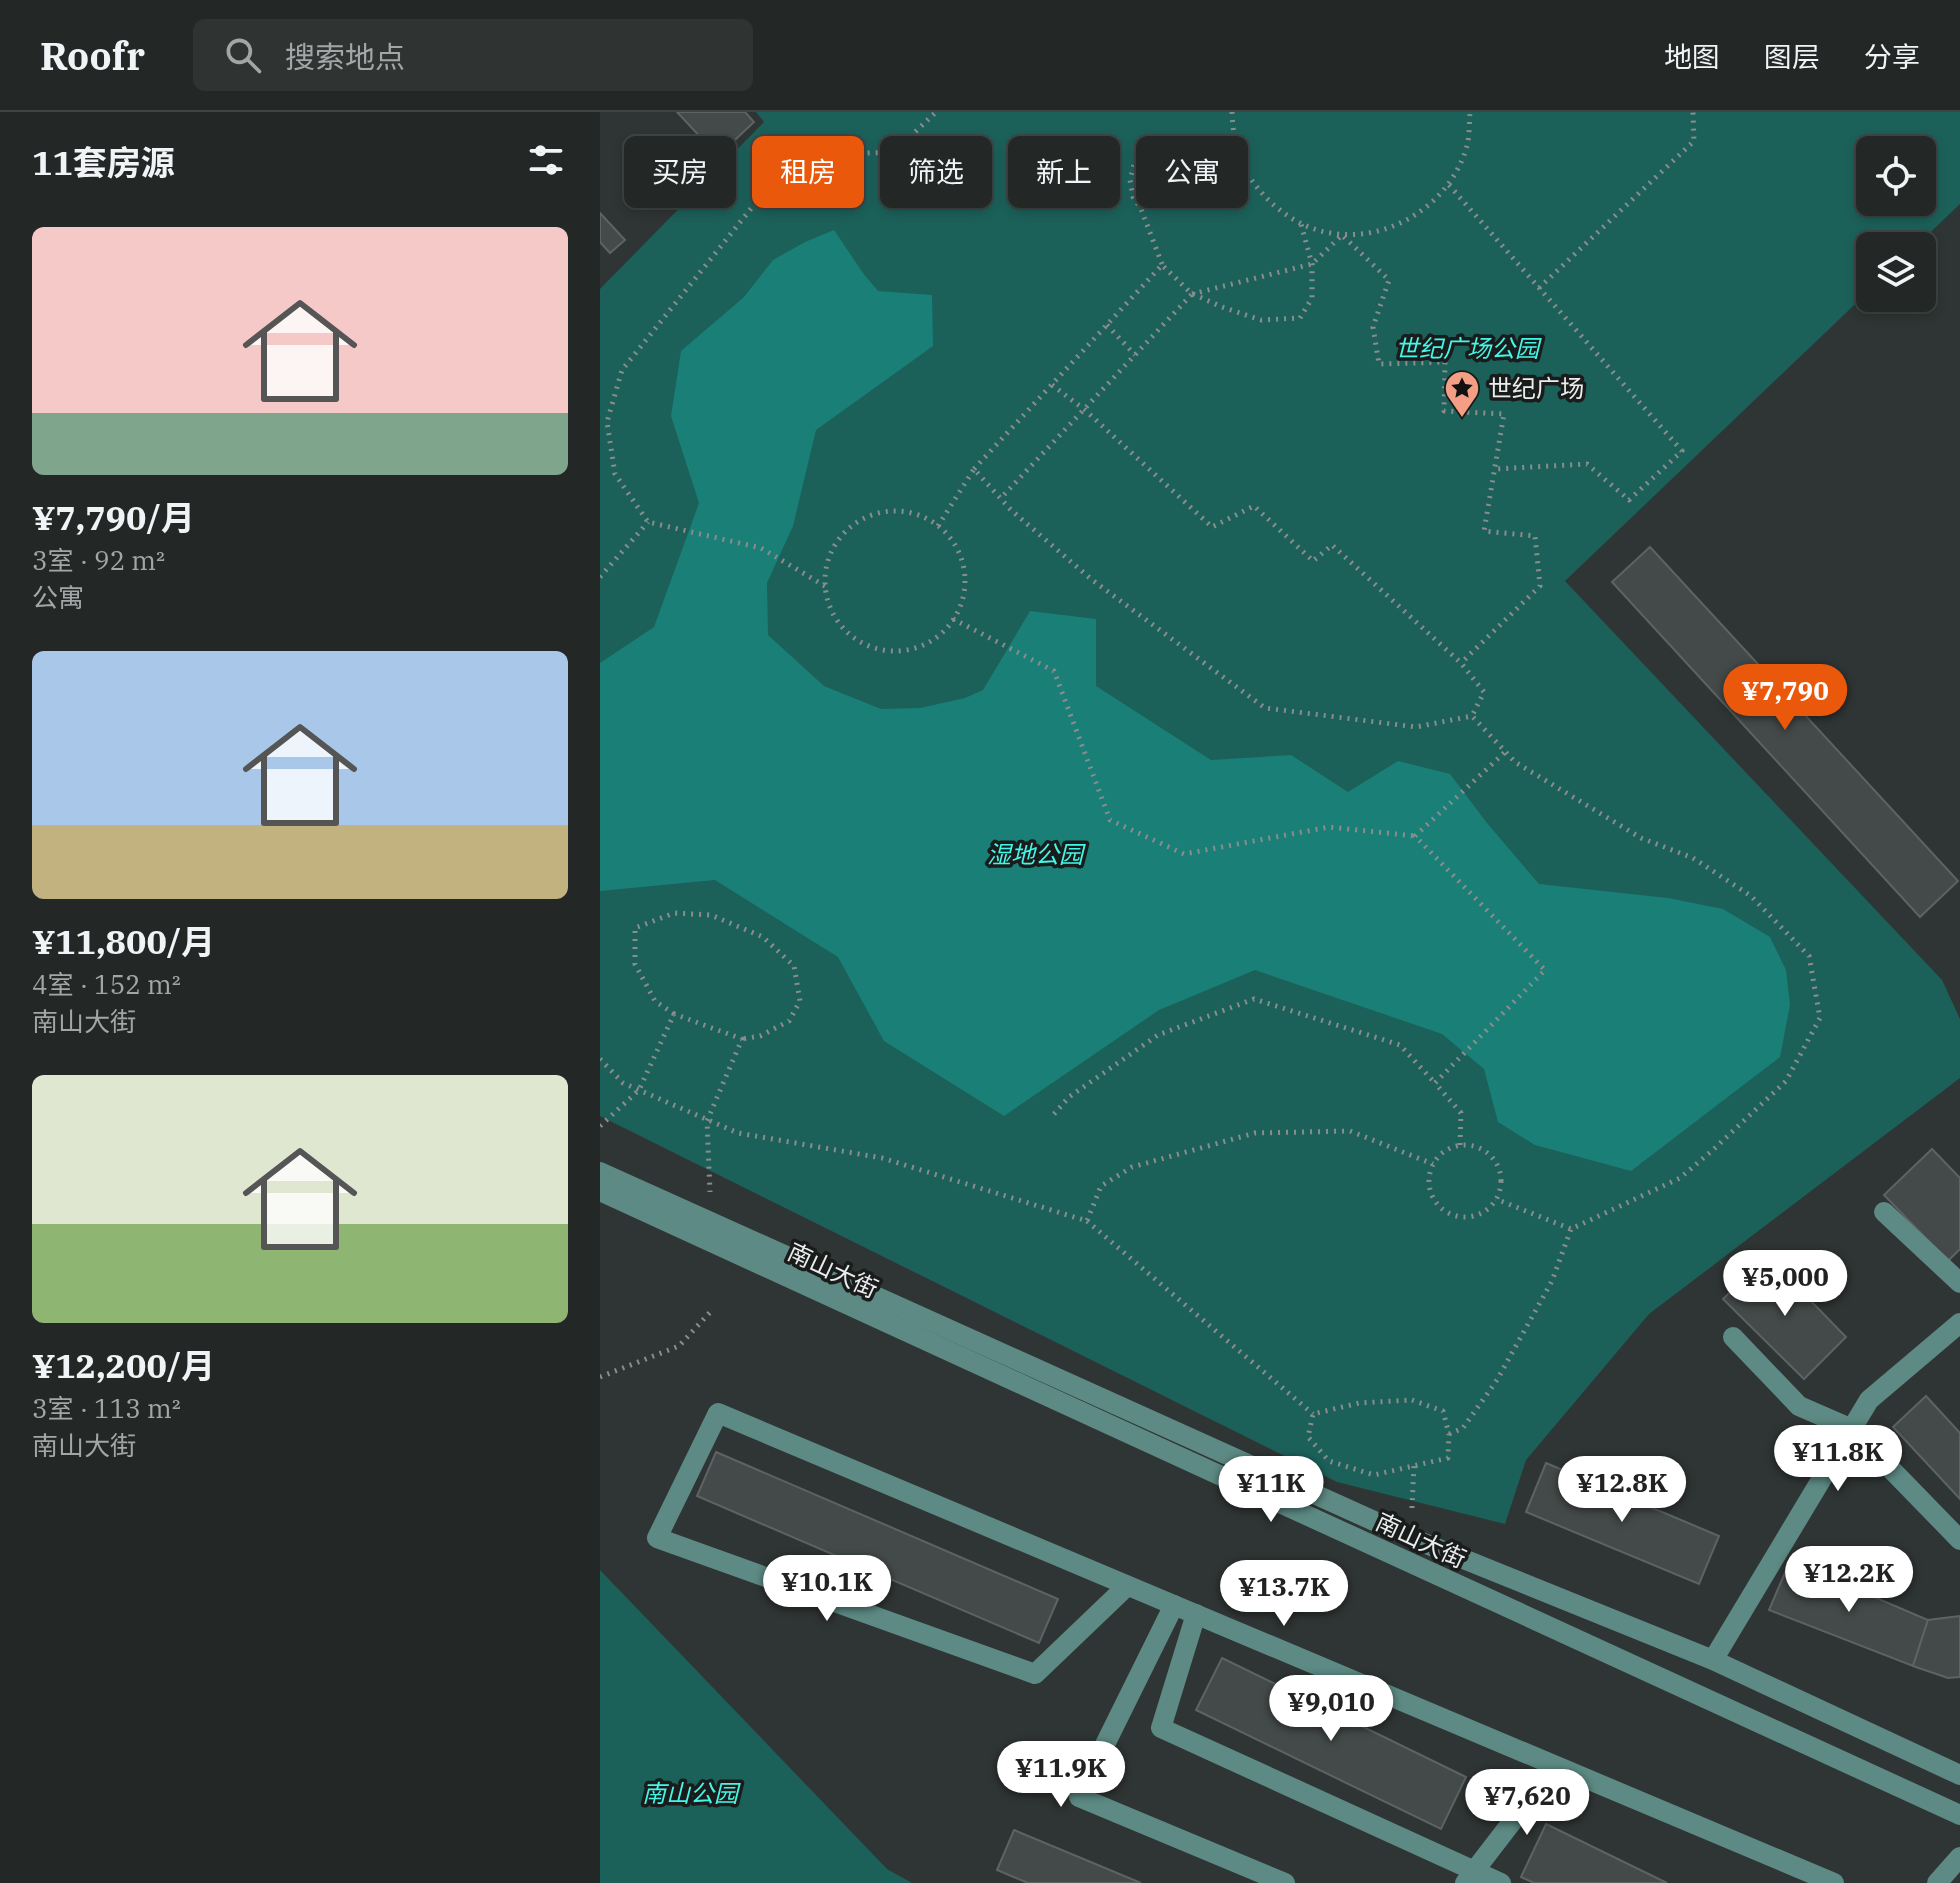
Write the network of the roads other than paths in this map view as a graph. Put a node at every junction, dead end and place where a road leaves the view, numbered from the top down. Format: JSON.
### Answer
{"nodes":[{"id":1,"x":600,"y":1172,"type":"edge"},
{"id":2,"x":600,"y":1191,"type":"edge"},
{"id":3,"x":1884,"y":1212,"type":"dead end"},
{"id":4,"x":1960,"y":1283,"type":"edge"},
{"id":5,"x":1960,"y":1323,"type":"edge"},
{"id":6,"x":1733,"y":1337,"type":"dead end"},
{"id":7,"x":1852,"y":1429,"type":"junction"},
{"id":8,"x":1960,"y":1540,"type":"edge"},
{"id":9,"x":1127,"y":1586,"type":"junction"},
{"id":10,"x":1174,"y":1605,"type":"junction"},
{"id":11,"x":1196,"y":1614,"type":"junction"},
{"id":12,"x":1713,"y":1660,"type":"junction"},
{"id":13,"x":1555,"y":1766,"type":"junction"},
{"id":14,"x":1960,"y":1775,"type":"edge"},
{"id":15,"x":1960,"y":1815,"type":"edge"},
{"id":16,"x":1960,"y":1857,"type":"edge"},
{"id":17,"x":1470,"y":1876,"type":"edge"},
{"id":18,"x":1285,"y":1883,"type":"edge"},
{"id":19,"x":1501,"y":1883,"type":"edge"},
{"id":20,"x":1834,"y":1883,"type":"edge"},
{"id":21,"x":1937,"y":1883,"type":"edge"}],
"edges":[{"from":1,"to":12,"type":"street","name":"南山大街"},
{"from":2,"to":15,"type":"street","name":"南山大街"},
{"from":3,"to":4,"type":"street"},
{"from":5,"to":7,"type":"street"},
{"from":6,"to":7,"type":"street"},
{"from":7,"to":8,"type":"street"},
{"from":7,"to":12,"type":"street"},
{"from":9,"to":9,"type":"street"},
{"from":9,"to":10,"type":"street"},
{"from":10,"to":11,"type":"street"},
{"from":10,"to":18,"type":"street"},
{"from":11,"to":13,"type":"street"},
{"from":11,"to":17,"type":"street"},
{"from":12,"to":14,"type":"street","name":"南山大街"},
{"from":13,"to":17,"type":"street"},
{"from":13,"to":20,"type":"street"},
{"from":16,"to":21,"type":"street"},
{"from":17,"to":19,"type":"street"}]}
